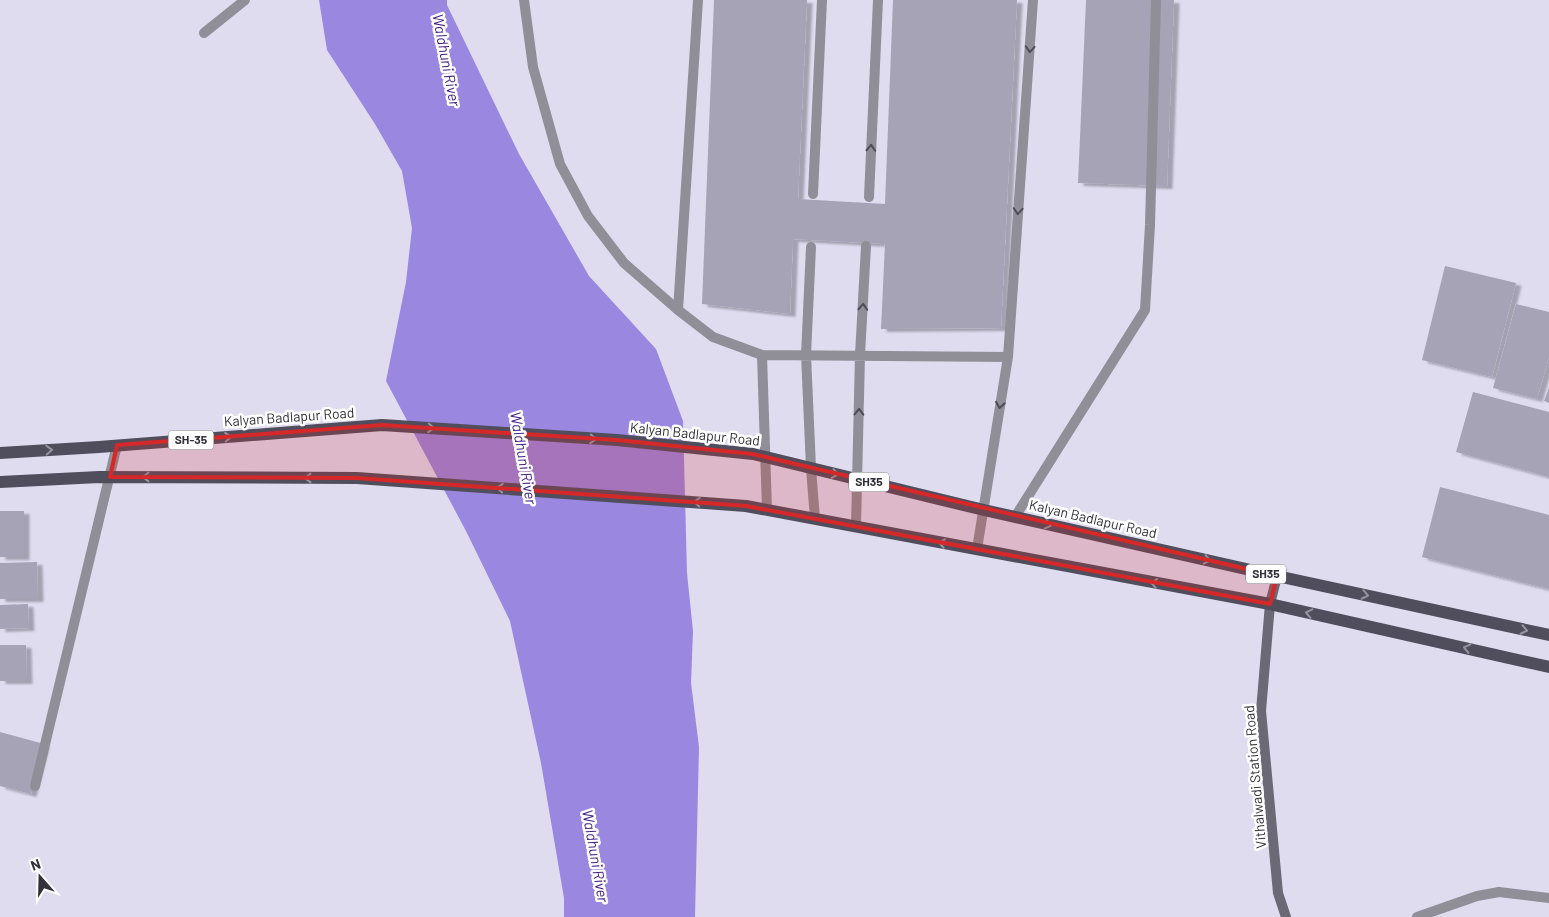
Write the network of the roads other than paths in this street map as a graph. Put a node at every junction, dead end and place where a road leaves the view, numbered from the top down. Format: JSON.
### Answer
{"nodes":[{"id":1,"x":246,"y":0,"type":"edge"},
{"id":2,"x":524,"y":0,"type":"edge"},
{"id":3,"x":698,"y":0,"type":"edge"},
{"id":4,"x":822,"y":0,"type":"edge"},
{"id":5,"x":878,"y":0,"type":"edge"},
{"id":6,"x":1033,"y":0,"type":"edge"},
{"id":7,"x":1156,"y":0,"type":"edge"},
{"id":8,"x":204,"y":33,"type":"dead end"},
{"id":9,"x":812,"y":194,"type":"dead end"},
{"id":10,"x":869,"y":197,"type":"dead end"},
{"id":11,"x":866,"y":246,"type":"dead end"},
{"id":12,"x":812,"y":247,"type":"dead end"},
{"id":13,"x":678,"y":310,"type":"junction"},
{"id":14,"x":762,"y":355,"type":"junction"},
{"id":15,"x":806,"y":355,"type":"junction"},
{"id":16,"x":860,"y":355,"type":"junction"},
{"id":17,"x":1008,"y":357,"type":"junction"},
{"id":18,"x":117,"y":445,"type":"junction"},
{"id":19,"x":0,"y":453,"type":"edge"},
{"id":20,"x":759,"y":456,"type":"junction"},
{"id":21,"x":811,"y":468,"type":"junction"},
{"id":22,"x":110,"y":477,"type":"junction"},
{"id":23,"x":857,"y":478,"type":"junction"},
{"id":24,"x":0,"y":482,"type":"edge"},
{"id":25,"x":767,"y":510,"type":"junction"},
{"id":26,"x":984,"y":510,"type":"junction"},
{"id":27,"x":1015,"y":517,"type":"junction"},
{"id":28,"x":815,"y":519,"type":"junction"},
{"id":29,"x":856,"y":526,"type":"junction"},
{"id":30,"x":977,"y":550,"type":"junction"},
{"id":31,"x":1277,"y":576,"type":"junction"},
{"id":32,"x":1270,"y":604,"type":"junction"},
{"id":33,"x":1549,"y":635,"type":"edge"},
{"id":34,"x":1549,"y":667,"type":"edge"},
{"id":35,"x":36,"y":786,"type":"dead end"},
{"id":36,"x":1549,"y":898,"type":"edge"},
{"id":37,"x":1286,"y":917,"type":"edge"},
{"id":38,"x":1417,"y":917,"type":"edge"}],
"edges":[{"from":1,"to":8,"type":"street"},
{"from":2,"to":13,"type":"street"},
{"from":3,"to":13,"type":"street"},
{"from":4,"to":9,"type":"street"},
{"from":10,"to":5,"type":"street","one_way":true},
{"from":6,"to":17,"type":"street","one_way":true},
{"from":7,"to":27,"type":"street"},
{"from":16,"to":11,"type":"street","one_way":true},
{"from":12,"to":15,"type":"street"},
{"from":13,"to":14,"type":"street"},
{"from":14,"to":15,"type":"street"},
{"from":14,"to":20,"type":"street"},
{"from":15,"to":16,"type":"street"},
{"from":15,"to":21,"type":"street"},
{"from":16,"to":17,"type":"street"},
{"from":23,"to":16,"type":"street","one_way":true},
{"from":17,"to":26,"type":"street","one_way":true},
{"from":19,"to":18,"type":"main road","name":"Kalyan Badlapur Road","number":"SH-35","one_way":true},
{"from":18,"to":20,"type":"main road","name":"Kalyan Badlapur Road","number":"SH-35","one_way":true},
{"from":18,"to":22,"type":"street"},
{"from":20,"to":21,"type":"main road","name":"Kalyan Badlapur Road","number":"SH35"},
{"from":20,"to":25,"type":"street"},
{"from":21,"to":23,"type":"main road","name":"Kalyan Badlapur Road","number":"SH35","one_way":true},
{"from":21,"to":28,"type":"street"},
{"from":22,"to":24,"type":"main road"},
{"from":25,"to":22,"type":"main road","number":"SH35","one_way":true},
{"from":22,"to":35,"type":"street"},
{"from":23,"to":26,"type":"main road","name":"Kalyan Badlapur Road","number":"SH35"},
{"from":23,"to":29,"type":"street"},
{"from":25,"to":28,"type":"main road","number":"SH35"},
{"from":26,"to":27,"type":"main road","name":"Kalyan Badlapur Road","number":"SH35"},
{"from":26,"to":30,"type":"street"},
{"from":27,"to":31,"type":"main road","name":"Kalyan Badlapur Road","number":"SH35","one_way":true},
{"from":28,"to":29,"type":"main road","number":"SH35"},
{"from":30,"to":29,"type":"main road","number":"SH35","one_way":true},
{"from":32,"to":30,"type":"main road","number":"SH35","one_way":true},
{"from":31,"to":32,"type":"street","name":"Vithalwadi Station Road"},
{"from":31,"to":33,"type":"main road","name":"Kalyan Badlapur Road","number":"SH35","one_way":true},
{"from":34,"to":32,"type":"main road","number":"SH35","one_way":true},
{"from":32,"to":37,"type":"street","name":"Vithalwadi Station Road"},
{"from":36,"to":38,"type":"street"}]}
